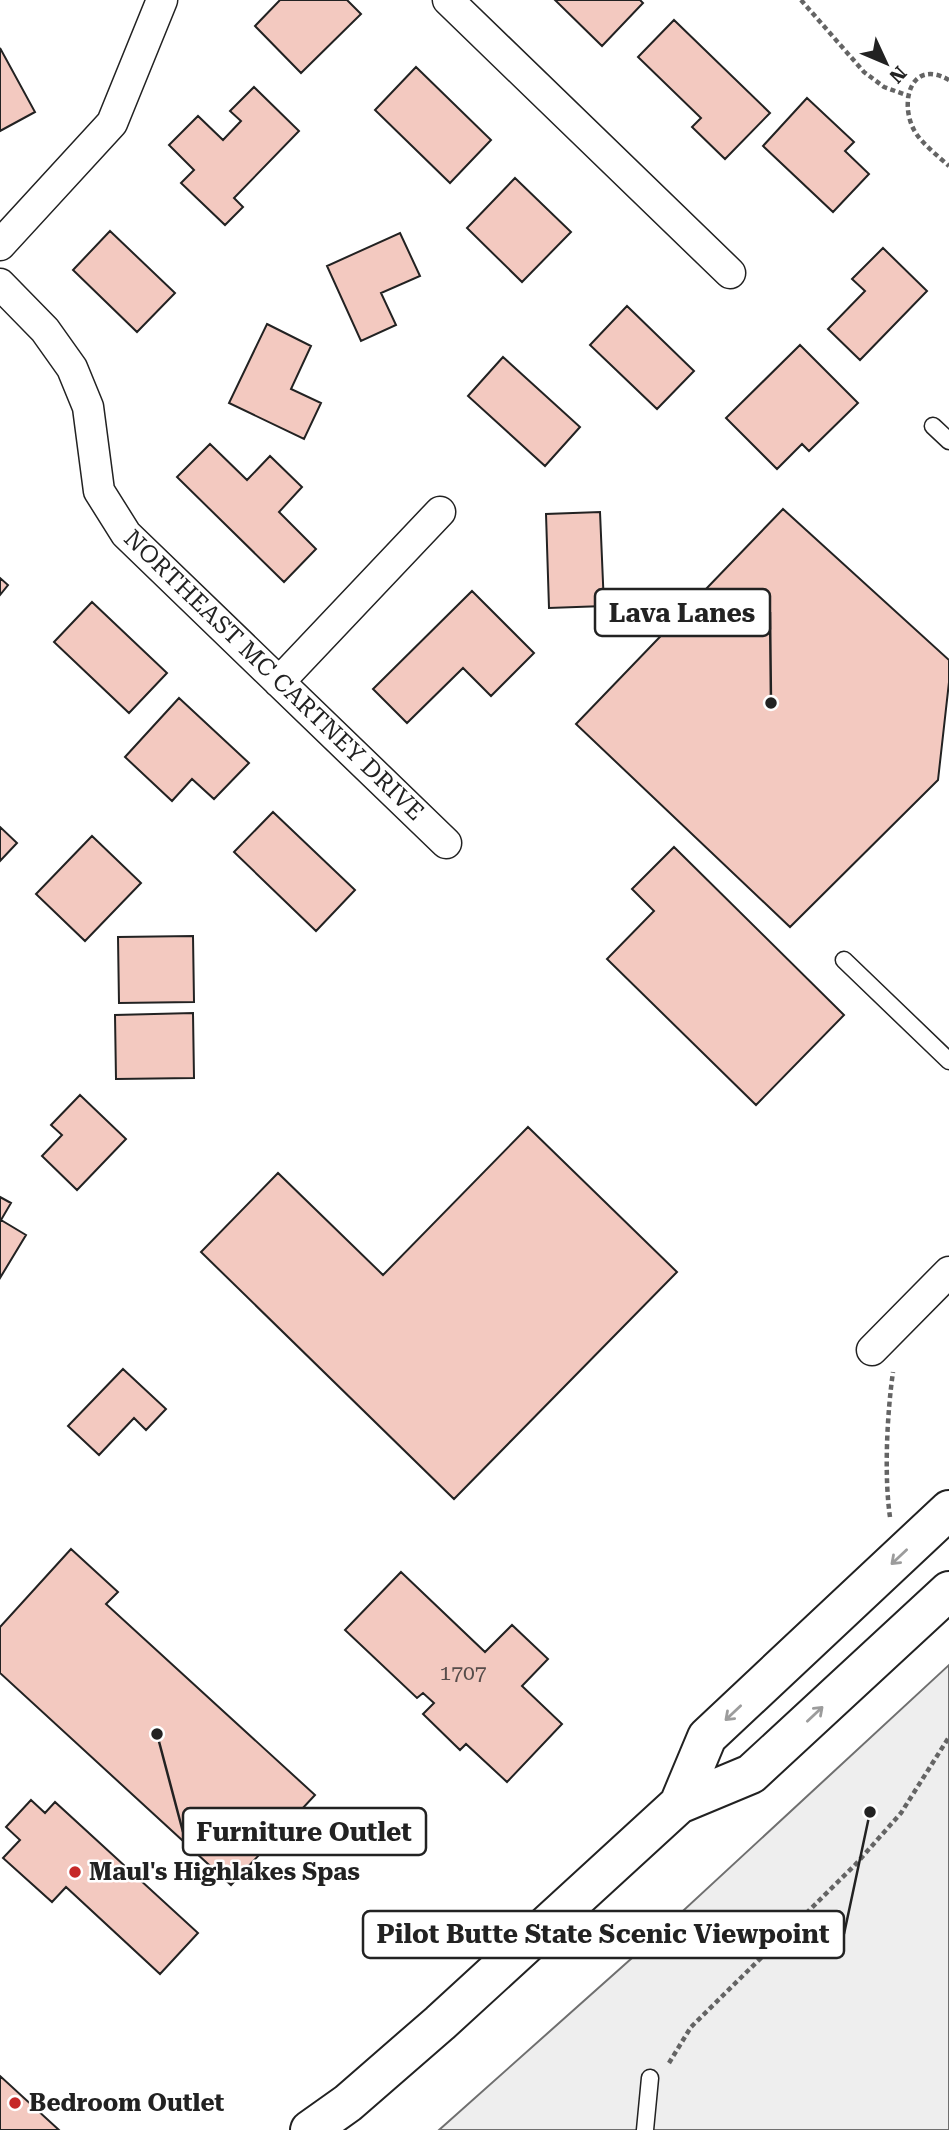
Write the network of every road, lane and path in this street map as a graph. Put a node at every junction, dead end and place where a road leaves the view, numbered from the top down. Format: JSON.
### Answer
{"nodes":[{"id":1,"x":162,"y":0,"type":"edge"},
{"id":2,"x":448,"y":0,"type":"edge"},
{"id":3,"x":801,"y":0,"type":"edge"},
{"id":4,"x":949,"y":80,"type":"edge"},
{"id":5,"x":909,"y":96,"type":"junction"},
{"id":6,"x":949,"y":166,"type":"edge"},
{"id":7,"x":0,"y":245,"type":"edge"},
{"id":8,"x":730,"y":273,"type":"dead end"},
{"id":9,"x":0,"y":284,"type":"edge"},
{"id":10,"x":933,"y":426,"type":"dead end"},
{"id":11,"x":949,"y":441,"type":"edge"},
{"id":12,"x":440,"y":512,"type":"dead end"},
{"id":13,"x":279,"y":682,"type":"junction"},
{"id":14,"x":446,"y":843,"type":"dead end"},
{"id":15,"x":844,"y":960,"type":"dead end"},
{"id":16,"x":949,"y":1061,"type":"edge"},
{"id":17,"x":949,"y":1272,"type":"edge"},
{"id":18,"x":872,"y":1350,"type":"dead end"},
{"id":19,"x":894,"y":1370,"type":"dead end"},
{"id":20,"x":949,"y":1510,"type":"edge"},
{"id":21,"x":891,"y":1518,"type":"dead end"},
{"id":22,"x":949,"y":1591,"type":"edge"},
{"id":23,"x":949,"y":1737,"type":"edge"},
{"id":24,"x":679,"y":1804,"type":"junction"},
{"id":25,"x":667,"y":2066,"type":"dead end"},
{"id":26,"x":650,"y":2078,"type":"dead end"},
{"id":27,"x":310,"y":2130,"type":"edge"},
{"id":28,"x":645,"y":2130,"type":"edge"}],
"edges":[{"from":1,"to":7,"type":"street"},
{"from":2,"to":8,"type":"street"},
{"from":3,"to":5,"type":"path"},
{"from":4,"to":5,"type":"path"},
{"from":5,"to":6,"type":"path"},
{"from":9,"to":13,"type":"street","name":"NORTHEAST MC CARTNEY DRIVE"},
{"from":10,"to":11,"type":"lane"},
{"from":12,"to":13,"type":"street"},
{"from":13,"to":14,"type":"street","name":"NORTHEAST MC CARTNEY DRIVE"},
{"from":15,"to":16,"type":"lane"},
{"from":17,"to":18,"type":"street"},
{"from":19,"to":21,"type":"path"},
{"from":20,"to":24,"type":"main road","one_way":true},
{"from":24,"to":22,"type":"main road","one_way":true},
{"from":23,"to":25,"type":"path"},
{"from":24,"to":27,"type":"main road"},
{"from":26,"to":28,"type":"lane"}]}
